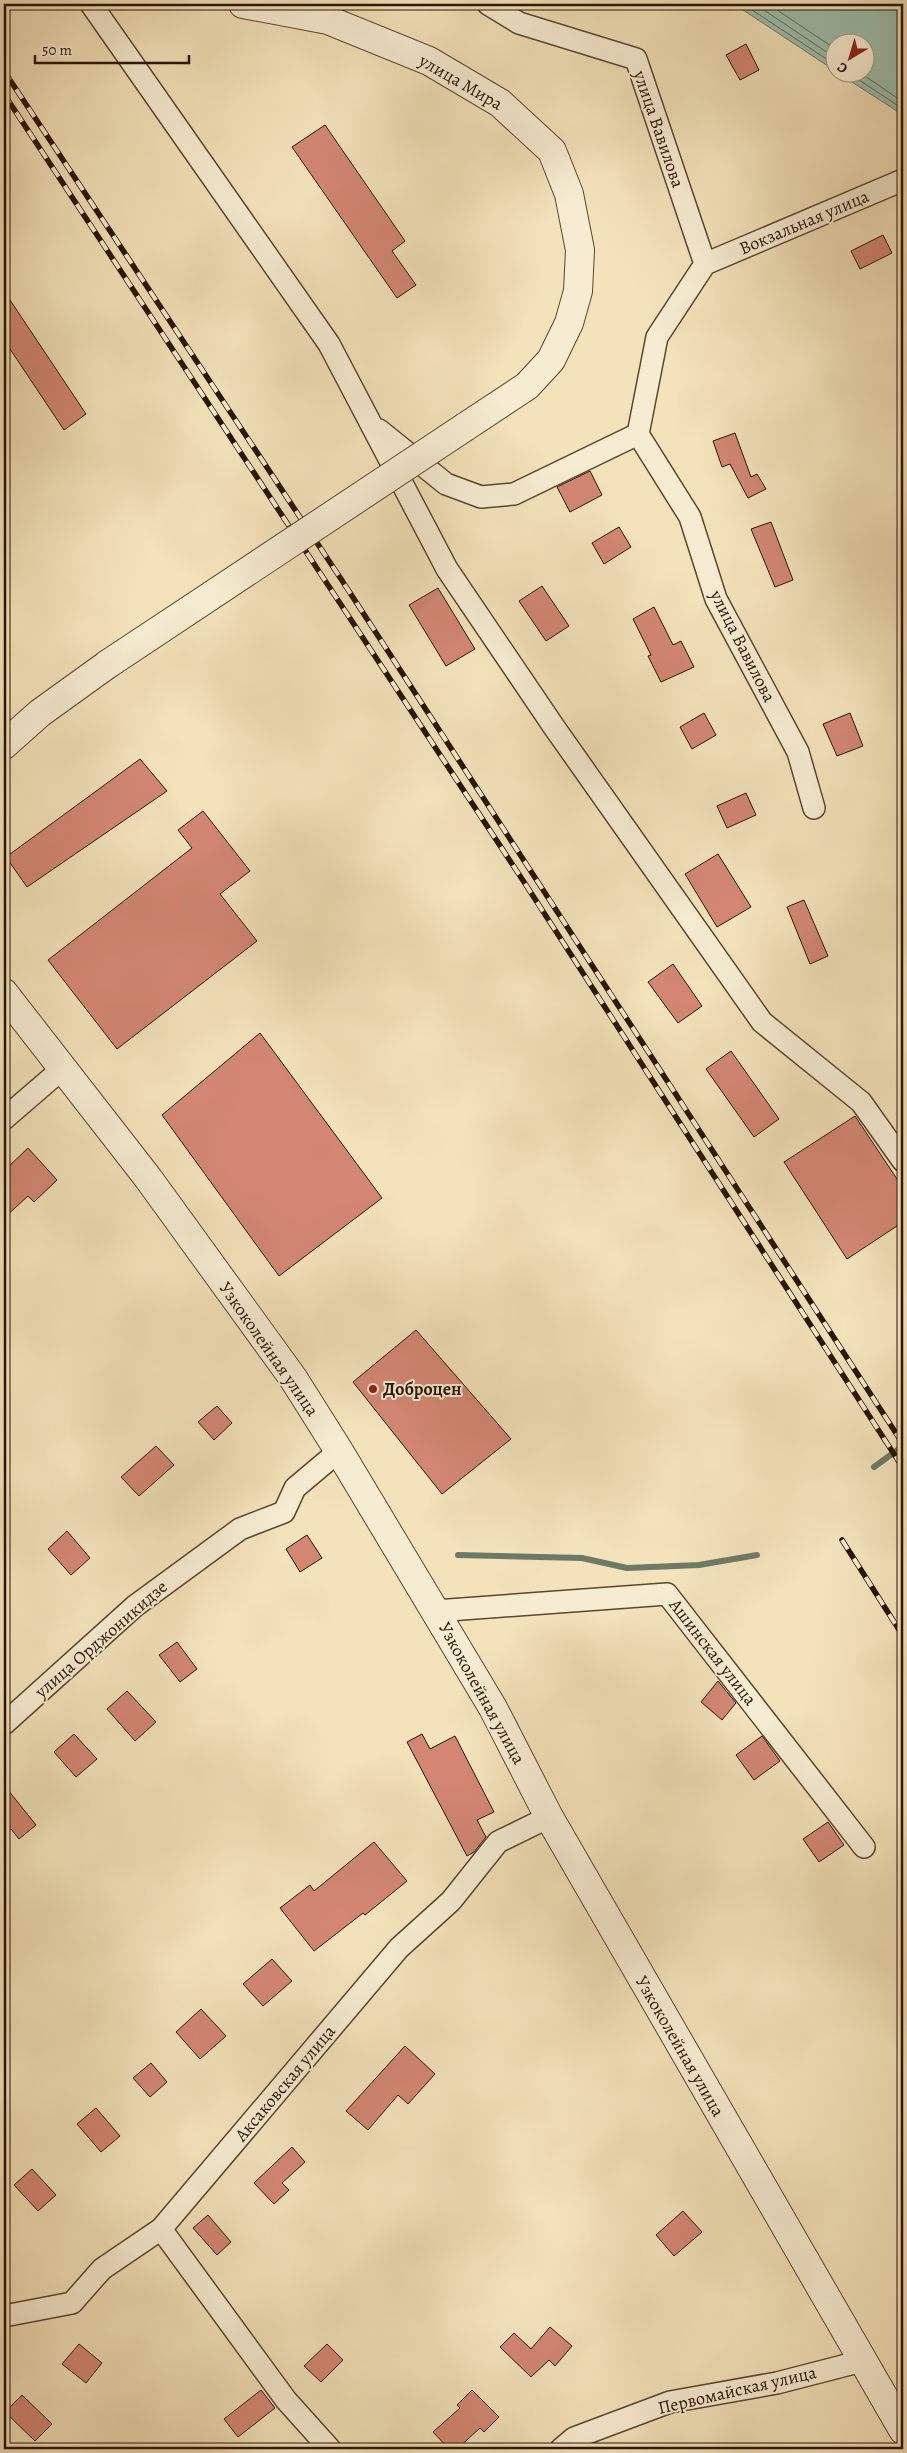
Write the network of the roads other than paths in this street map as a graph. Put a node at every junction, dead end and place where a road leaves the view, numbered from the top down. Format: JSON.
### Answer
{"nodes":[{"id":1,"x":91,"y":4,"type":"edge"},
{"id":2,"x":243,"y":4,"type":"edge"},
{"id":3,"x":488,"y":4,"type":"edge"},
{"id":4,"x":903,"y":180,"type":"edge"},
{"id":5,"x":705,"y":264,"type":"junction"},
{"id":6,"x":371,"y":424,"type":"junction"},
{"id":7,"x":638,"y":434,"type":"junction"},
{"id":8,"x":4,"y":745,"type":"edge"},
{"id":9,"x":814,"y":808,"type":"dead end"},
{"id":10,"x":4,"y":993,"type":"edge"},
{"id":11,"x":62,"y":1069,"type":"junction"},
{"id":12,"x":4,"y":1119,"type":"edge"},
{"id":13,"x":903,"y":1161,"type":"edge"},
{"id":14,"x":339,"y":1451,"type":"junction"},
{"id":15,"x":435,"y":1611,"type":"junction"},
{"id":16,"x":4,"y":1724,"type":"edge"},
{"id":17,"x":549,"y":1817,"type":"junction"},
{"id":18,"x":864,"y":1847,"type":"dead end"},
{"id":19,"x":161,"y":2229,"type":"junction"},
{"id":20,"x":4,"y":2316,"type":"edge"},
{"id":21,"x":862,"y":2362,"type":"junction"},
{"id":22,"x":903,"y":2430,"type":"edge"},
{"id":23,"x":330,"y":2449,"type":"edge"},
{"id":24,"x":561,"y":2449,"type":"edge"}],
"edges":[{"from":1,"to":6,"type":"street"},
{"from":2,"to":8,"type":"street","name":"улица Мира","bridge":true},
{"from":3,"to":5,"type":"street","name":"улица Вавилова"},
{"from":4,"to":5,"type":"street","name":"Вокзальная улица"},
{"from":5,"to":7,"type":"street"},
{"from":6,"to":7,"type":"street"},
{"from":6,"to":13,"type":"street"},
{"from":7,"to":9,"type":"street","name":"улица Вавилова"},
{"from":10,"to":11,"type":"street","name":"Узкоколейная улица"},
{"from":11,"to":12,"type":"street"},
{"from":11,"to":14,"type":"street","name":"Узкоколейная улица"},
{"from":14,"to":15,"type":"street","name":"Узкоколейная улица"},
{"from":14,"to":16,"type":"street","name":"улица Орджоникидзе"},
{"from":15,"to":17,"type":"street","name":"Узкоколейная улица"},
{"from":15,"to":18,"type":"street","name":"Ашинская улица"},
{"from":17,"to":19,"type":"street","name":"Аксаковская улица"},
{"from":17,"to":21,"type":"street","name":"Узкоколейная улица"},
{"from":19,"to":20,"type":"street","name":"Аксаковская улица"},
{"from":19,"to":23,"type":"street"},
{"from":21,"to":22,"type":"street","name":"Узкоколейная улица"},
{"from":21,"to":24,"type":"street","name":"Первомайская улица"}]}
